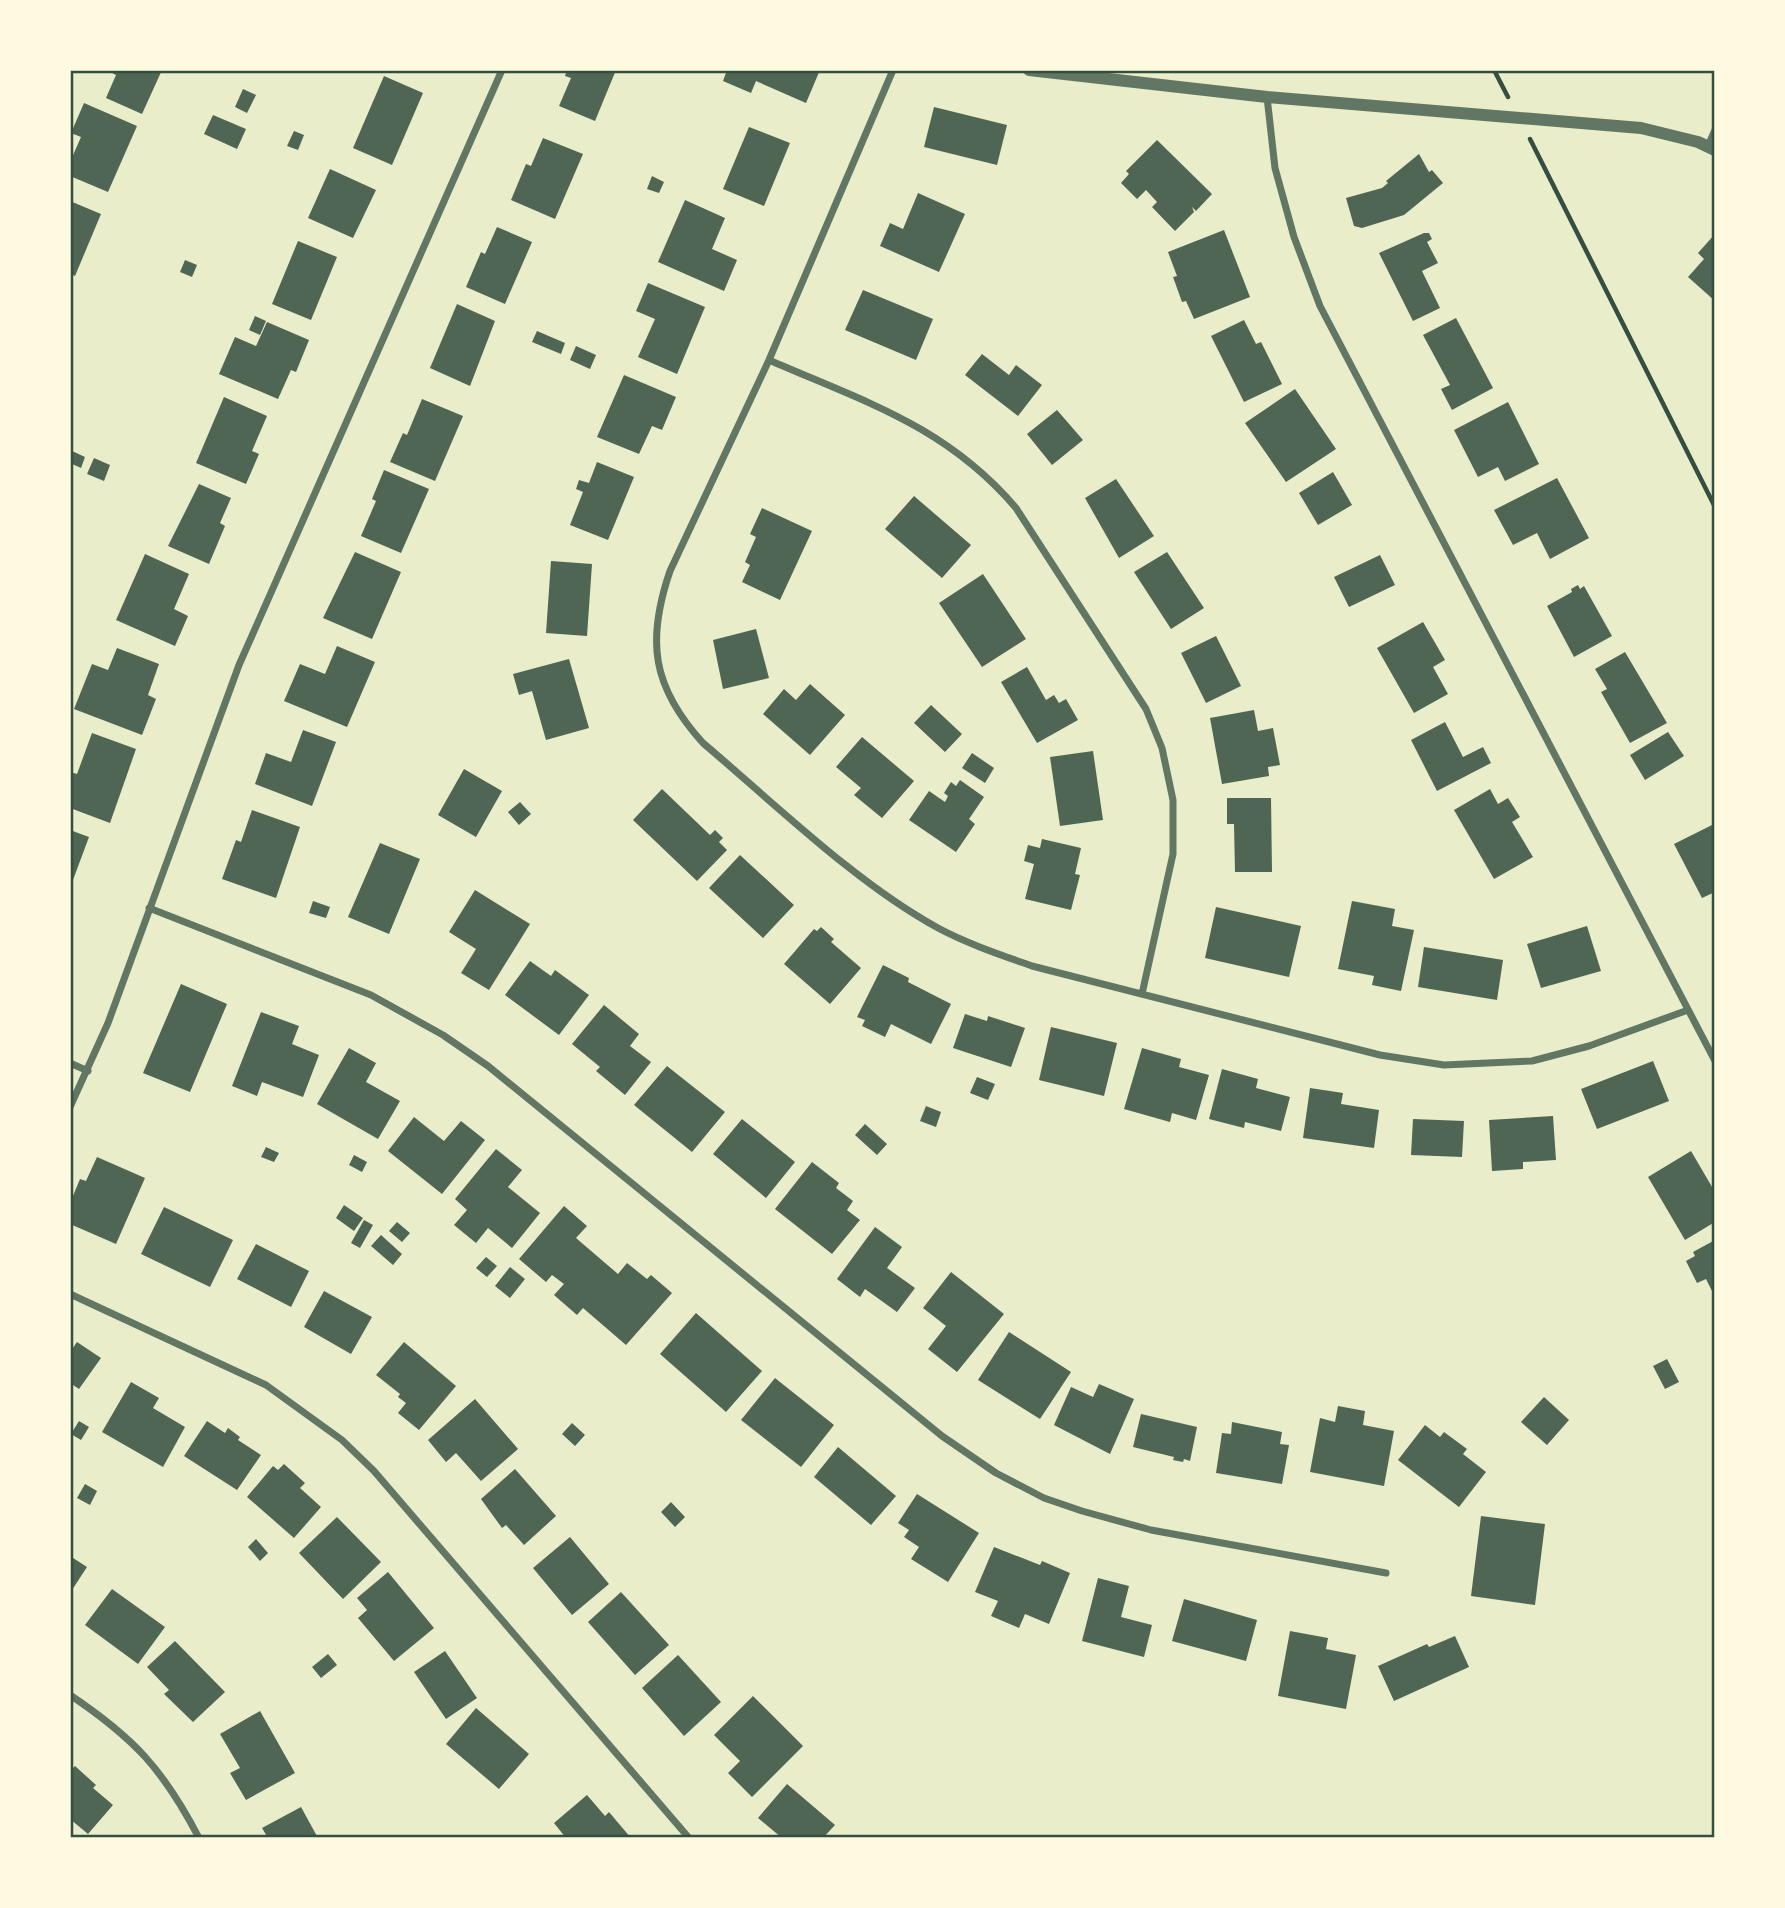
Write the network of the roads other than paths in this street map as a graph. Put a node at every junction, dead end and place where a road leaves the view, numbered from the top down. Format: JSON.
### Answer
{"nodes":[{"id":1,"x":502,"y":70,"type":"edge"},
{"id":2,"x":893,"y":70,"type":"edge"},
{"id":3,"x":1030,"y":70,"type":"edge"},
{"id":4,"x":1267,"y":97,"type":"junction"},
{"id":5,"x":1715,"y":130,"type":"edge"},
{"id":6,"x":1711,"y":148,"type":"edge"},
{"id":7,"x":769,"y":360,"type":"junction"},
{"id":8,"x":149,"y":908,"type":"junction"},
{"id":9,"x":1142,"y":994,"type":"junction"},
{"id":10,"x":1688,"y":1010,"type":"junction"},
{"id":11,"x":1715,"y":1061,"type":"edge"},
{"id":12,"x":70,"y":1063,"type":"edge"},
{"id":13,"x":88,"y":1070,"type":"junction"},
{"id":14,"x":70,"y":1107,"type":"edge"},
{"id":15,"x":70,"y":1294,"type":"edge"},
{"id":16,"x":1386,"y":1573,"type":"dead end"},
{"id":17,"x":70,"y":1695,"type":"edge"},
{"id":18,"x":199,"y":1838,"type":"edge"},
{"id":19,"x":689,"y":1838,"type":"edge"}],
"edges":[{"from":1,"to":8,"type":"street"},
{"from":2,"to":7,"type":"street"},
{"from":3,"to":4,"type":"street"},
{"from":4,"to":6,"type":"street"},
{"from":4,"to":10,"type":"street"},
{"from":5,"to":6,"type":"street"},
{"from":7,"to":9,"type":"street"},
{"from":7,"to":9,"type":"street"},
{"from":8,"to":13,"type":"street"},
{"from":8,"to":16,"type":"street"},
{"from":9,"to":10,"type":"street"},
{"from":10,"to":11,"type":"street"},
{"from":12,"to":13,"type":"street"},
{"from":13,"to":14,"type":"street"},
{"from":15,"to":19,"type":"street"},
{"from":17,"to":18,"type":"street"}]}
